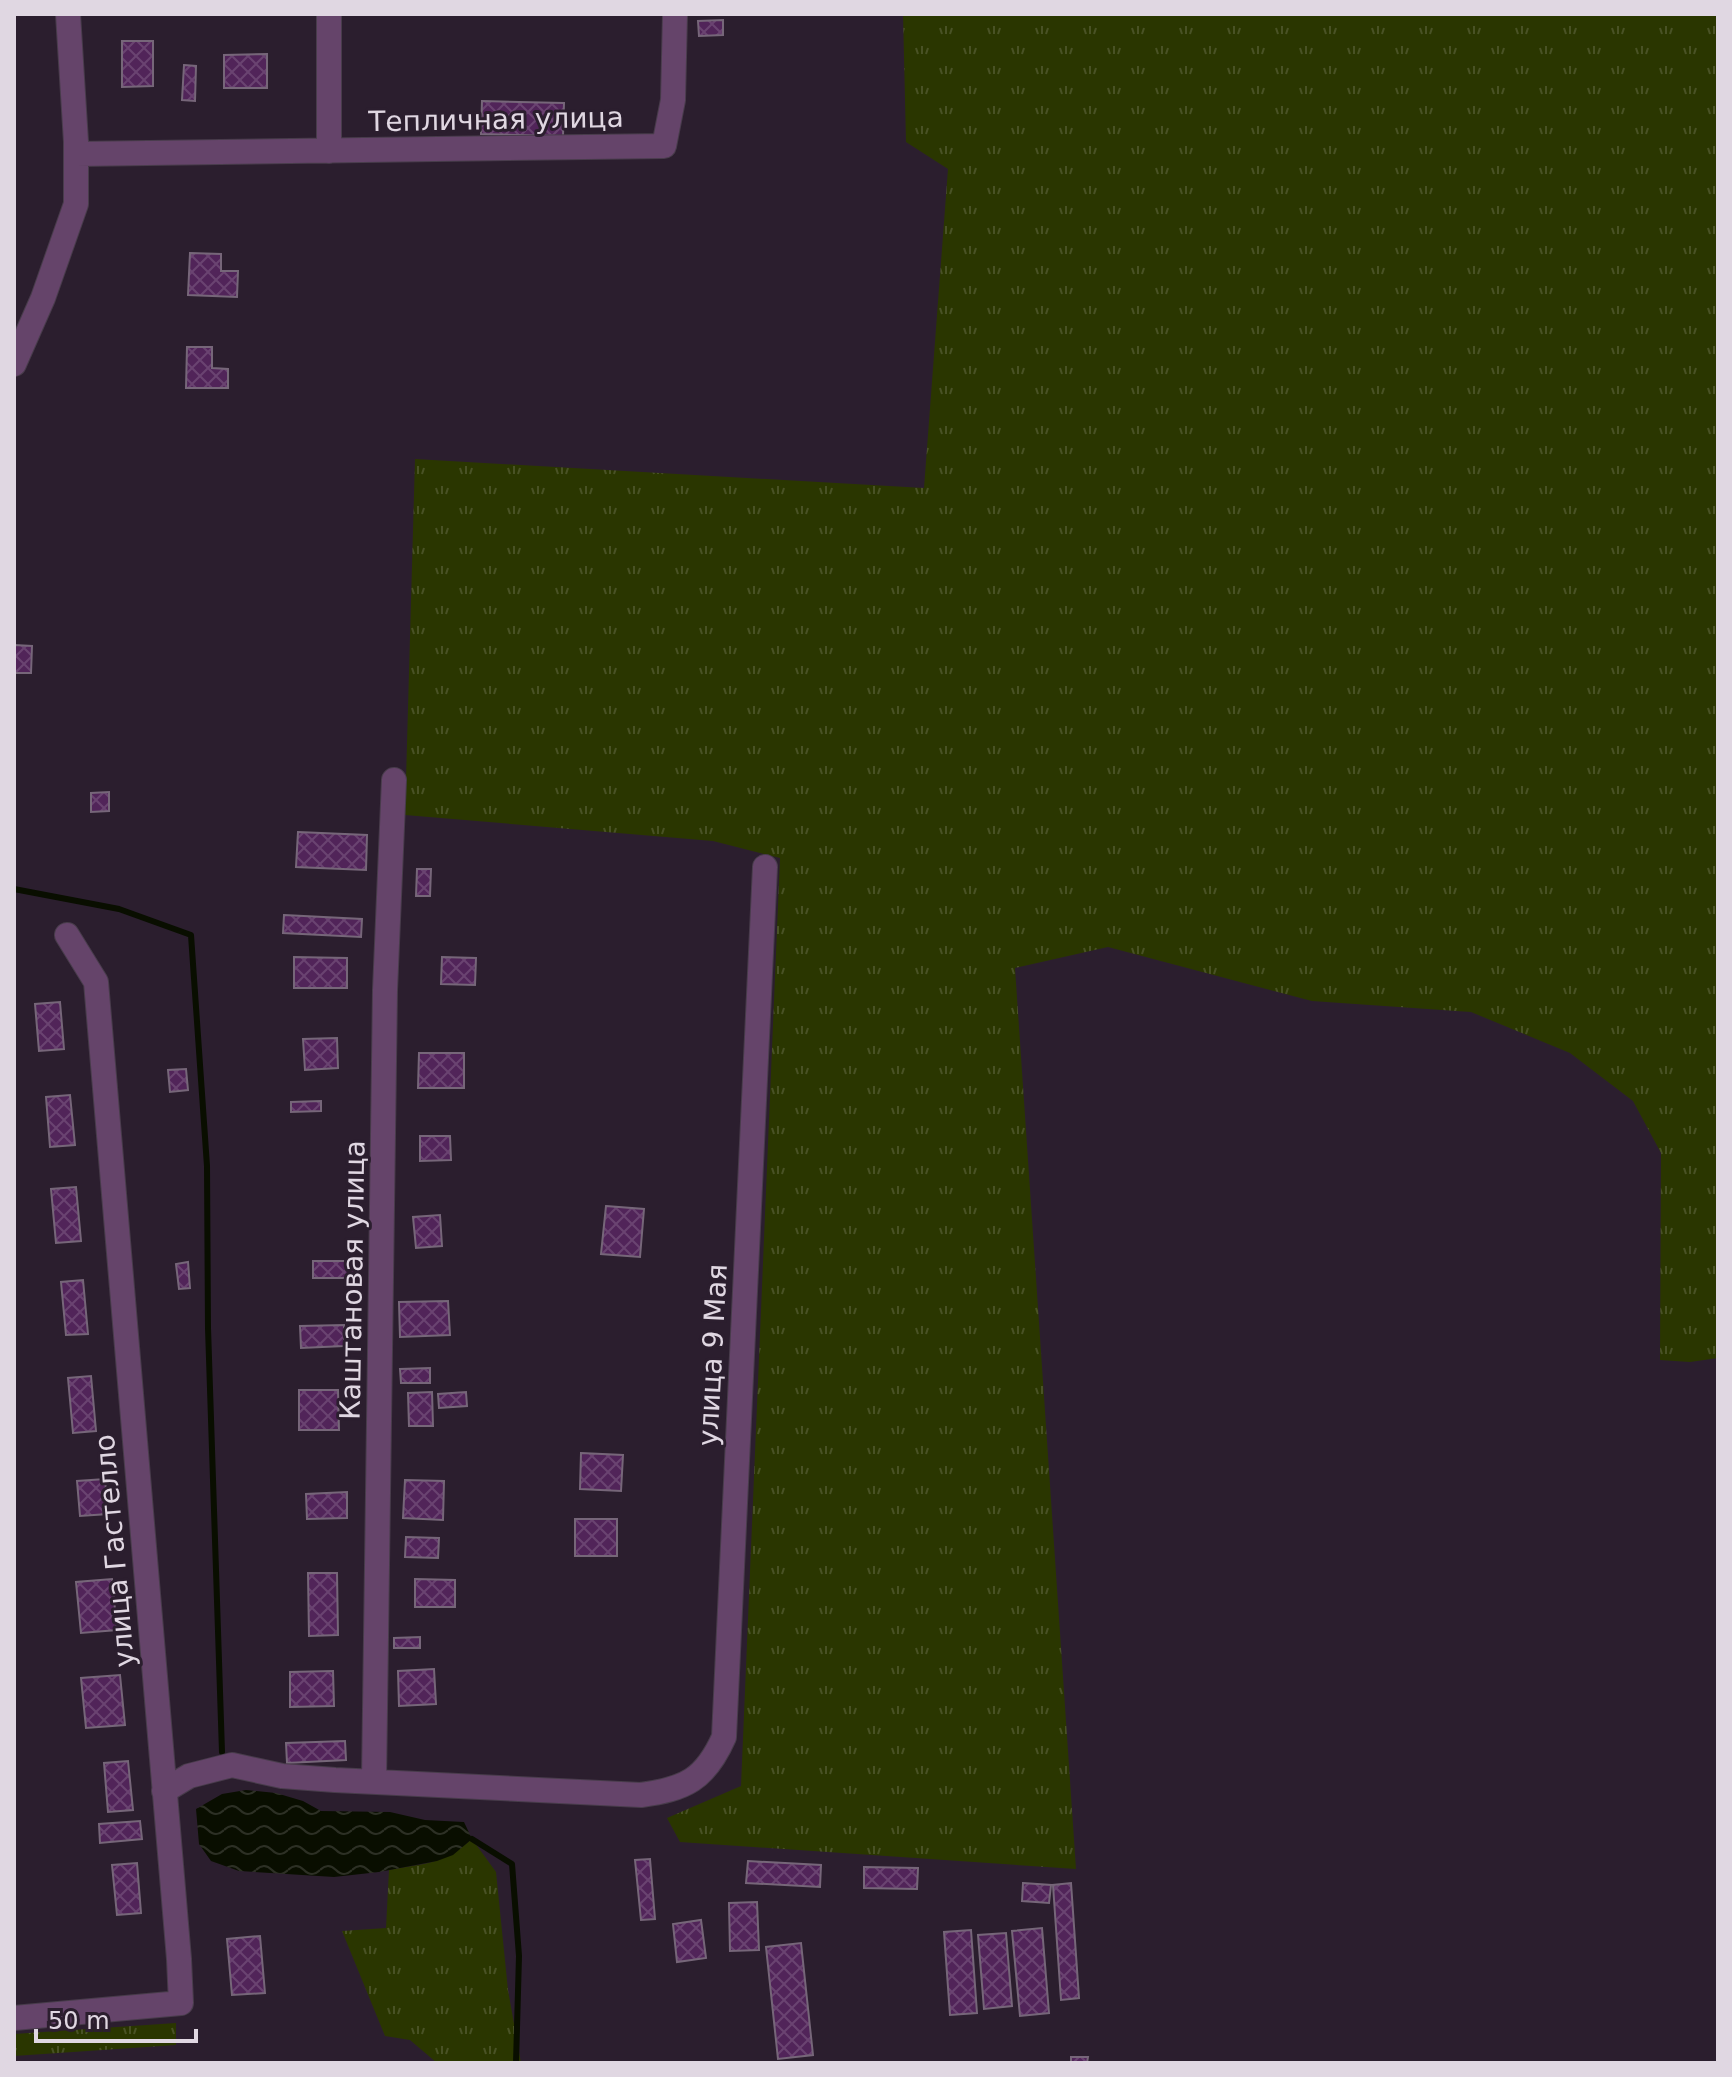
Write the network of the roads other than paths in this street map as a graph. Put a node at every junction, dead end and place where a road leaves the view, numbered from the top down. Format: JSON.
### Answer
{"nodes":[{"id":1,"x":68,"y":14,"type":"edge"},
{"id":2,"x":329,"y":14,"type":"edge"},
{"id":3,"x":675,"y":14,"type":"edge"},
{"id":4,"x":329,"y":151,"type":"junction"},
{"id":5,"x":76,"y":154,"type":"junction"},
{"id":6,"x":14,"y":364,"type":"edge"},
{"id":7,"x":394,"y":780,"type":"dead end"},
{"id":8,"x":765,"y":867,"type":"dead end"},
{"id":9,"x":67,"y":935,"type":"dead end"},
{"id":10,"x":374,"y":1781,"type":"junction"},
{"id":11,"x":164,"y":1791,"type":"junction"},
{"id":12,"x":14,"y":2018,"type":"edge"}],
"edges":[{"from":1,"to":5,"type":"street"},
{"from":2,"to":4,"type":"street","name":"Тепличная улица"},
{"from":3,"to":4,"type":"street","name":"Тепличная улица"},
{"from":4,"to":5,"type":"street","name":"Тепличная улица"},
{"from":5,"to":6,"type":"street"},
{"from":7,"to":10,"type":"street","name":"Каштановая улица"},
{"from":8,"to":10,"type":"street","name":"улица 9 Мая"},
{"from":9,"to":11,"type":"street","name":"улица Гастелло"},
{"from":10,"to":11,"type":"street","name":"улица 9 Мая"},
{"from":11,"to":12,"type":"street","name":"улица Гастелло"}]}
